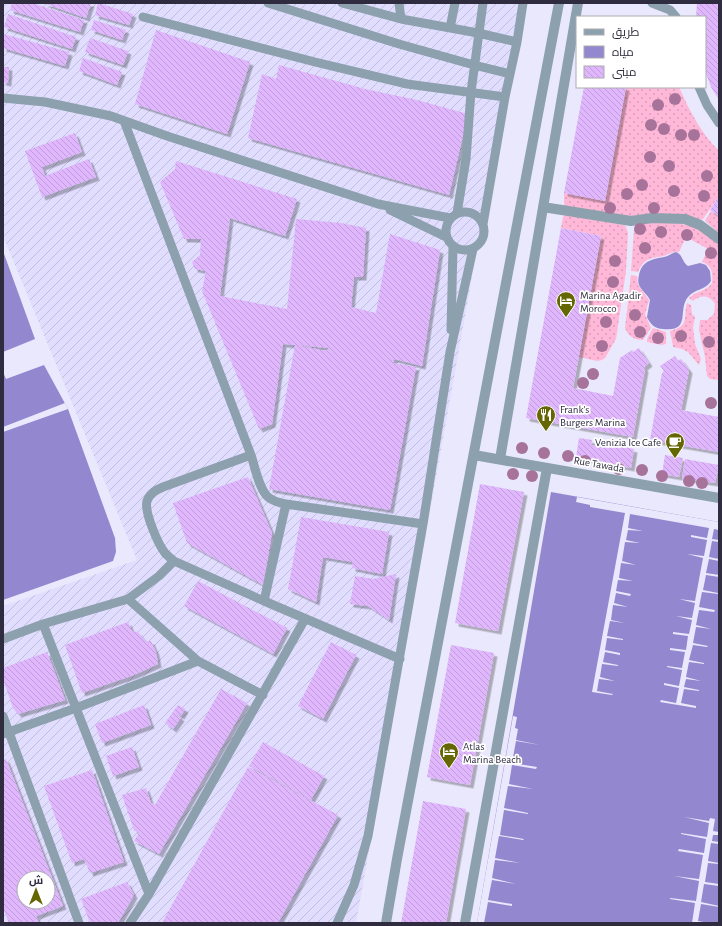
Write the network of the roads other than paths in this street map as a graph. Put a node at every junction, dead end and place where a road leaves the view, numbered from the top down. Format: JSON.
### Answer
{"nodes":[{"id":1,"x":268,"y":3,"type":"edge"},
{"id":2,"x":342,"y":3,"type":"edge"},
{"id":3,"x":399,"y":3,"type":"edge"},
{"id":4,"x":455,"y":3,"type":"edge"},
{"id":5,"x":483,"y":3,"type":"edge"},
{"id":6,"x":523,"y":3,"type":"edge"},
{"id":7,"x":559,"y":3,"type":"edge"},
{"id":8,"x":578,"y":3,"type":"edge"},
{"id":9,"x":652,"y":3,"type":"edge"},
{"id":10,"x":675,"y":16,"type":"edge"},
{"id":11,"x":143,"y":17,"type":"dead end"},
{"id":12,"x":401,"y":19,"type":"junction"},
{"id":13,"x":450,"y":28,"type":"junction"},
{"id":14,"x":478,"y":33,"type":"junction"},
{"id":15,"x":517,"y":42,"type":"junction"},
{"id":16,"x":474,"y":65,"type":"junction"},
{"id":17,"x":510,"y":74,"type":"junction"},
{"id":18,"x":699,"y":88,"type":"edge"},
{"id":19,"x":471,"y":92,"type":"junction"},
{"id":20,"x":505,"y":97,"type":"junction"},
{"id":21,"x":3,"y":98,"type":"edge"},
{"id":22,"x":124,"y":121,"type":"junction"},
{"id":23,"x":719,"y":123,"type":"edge"},
{"id":24,"x":378,"y":204,"type":"junction"},
{"id":25,"x":543,"y":207,"type":"junction"},
{"id":26,"x":453,"y":216,"type":"junction"},
{"id":27,"x":482,"y":224,"type":"junction"},
{"id":28,"x":446,"y":237,"type":"junction"},
{"id":29,"x":719,"y":239,"type":"edge"},
{"id":30,"x":453,"y":247,"type":"junction"},
{"id":31,"x":473,"y":249,"type":"junction"},
{"id":32,"x":450,"y":352,"type":"junction"},
{"id":33,"x":474,"y":454,"type":"junction"},
{"id":34,"x":251,"y":455,"type":"junction"},
{"id":35,"x":500,"y":459,"type":"junction"},
{"id":36,"x":547,"y":468,"type":"junction"},
{"id":37,"x":719,"y":498,"type":"edge"},
{"id":38,"x":286,"y":504,"type":"junction"},
{"id":39,"x":424,"y":524,"type":"junction"},
{"id":40,"x":174,"y":561,"type":"junction"},
{"id":41,"x":128,"y":599,"type":"junction"},
{"id":42,"x":264,"y":601,"type":"junction"},
{"id":43,"x":305,"y":619,"type":"junction"},
{"id":44,"x":44,"y":624,"type":"junction"},
{"id":45,"x":3,"y":639,"type":"edge"},
{"id":46,"x":400,"y":659,"type":"junction"},
{"id":47,"x":198,"y":661,"type":"junction"},
{"id":48,"x":262,"y":695,"type":"junction"},
{"id":49,"x":76,"y":708,"type":"junction"},
{"id":50,"x":3,"y":716,"type":"edge"},
{"id":51,"x":6,"y":733,"type":"edge"},
{"id":52,"x":149,"y":894,"type":"junction"},
{"id":53,"x":79,"y":923,"type":"edge"},
{"id":54,"x":130,"y":923,"type":"edge"},
{"id":55,"x":337,"y":923,"type":"edge"},
{"id":56,"x":386,"y":923,"type":"edge"},
{"id":57,"x":465,"y":923,"type":"edge"}],
"edges":[{"from":1,"to":16,"type":"lane"},
{"from":2,"to":12,"type":"lane"},
{"from":3,"to":12,"type":"lane"},
{"from":4,"to":13,"type":"lane"},
{"from":5,"to":14,"type":"lane"},
{"from":6,"to":15,"type":"lane"},
{"from":7,"to":33,"type":"street"},
{"from":8,"to":25,"type":"street"},
{"from":9,"to":10,"type":"lane"},
{"from":11,"to":19,"type":"lane"},
{"from":12,"to":13,"type":"lane"},
{"from":13,"to":14,"type":"lane"},
{"from":14,"to":15,"type":"lane"},
{"from":14,"to":16,"type":"lane"},
{"from":15,"to":17,"type":"lane"},
{"from":16,"to":17,"type":"lane"},
{"from":16,"to":19,"type":"lane"},
{"from":17,"to":20,"type":"lane"},
{"from":18,"to":23,"type":"lane"},
{"from":19,"to":20,"type":"lane"},
{"from":19,"to":26,"type":"lane"},
{"from":20,"to":27,"type":"lane"},
{"from":21,"to":22,"type":"lane"},
{"from":22,"to":24,"type":"lane"},
{"from":22,"to":34,"type":"lane"},
{"from":24,"to":26,"type":"lane"},
{"from":24,"to":28,"type":"lane"},
{"from":25,"to":29,"type":"street"},
{"from":25,"to":35,"type":"street"},
{"from":26,"to":27,"type":"lane"},
{"from":26,"to":28,"type":"lane"},
{"from":27,"to":31,"type":"lane"},
{"from":28,"to":30,"type":"lane"},
{"from":30,"to":31,"type":"lane"},
{"from":30,"to":32,"type":"lane"},
{"from":31,"to":32,"type":"lane"},
{"from":32,"to":39,"type":"lane"},
{"from":33,"to":35,"type":"street","name":"Rue Tawada"},
{"from":33,"to":56,"type":"street"},
{"from":34,"to":38,"type":"lane"},
{"from":34,"to":40,"type":"lane"},
{"from":35,"to":36,"type":"street","name":"Rue Tawada"},
{"from":36,"to":37,"type":"street","name":"Rue Tawada"},
{"from":36,"to":57,"type":"street"},
{"from":38,"to":39,"type":"lane"},
{"from":38,"to":42,"type":"lane"},
{"from":39,"to":46,"type":"lane"},
{"from":40,"to":41,"type":"lane"},
{"from":40,"to":42,"type":"lane"},
{"from":41,"to":44,"type":"lane"},
{"from":41,"to":47,"type":"lane"},
{"from":42,"to":43,"type":"lane"},
{"from":43,"to":46,"type":"lane"},
{"from":43,"to":48,"type":"lane"},
{"from":44,"to":45,"type":"lane"},
{"from":44,"to":49,"type":"lane"},
{"from":46,"to":55,"type":"lane"},
{"from":47,"to":48,"type":"lane"},
{"from":47,"to":49,"type":"lane"},
{"from":48,"to":52,"type":"lane"},
{"from":49,"to":51,"type":"lane"},
{"from":49,"to":52,"type":"lane"},
{"from":50,"to":51,"type":"lane"},
{"from":51,"to":53,"type":"lane"},
{"from":52,"to":54,"type":"lane"}]}
